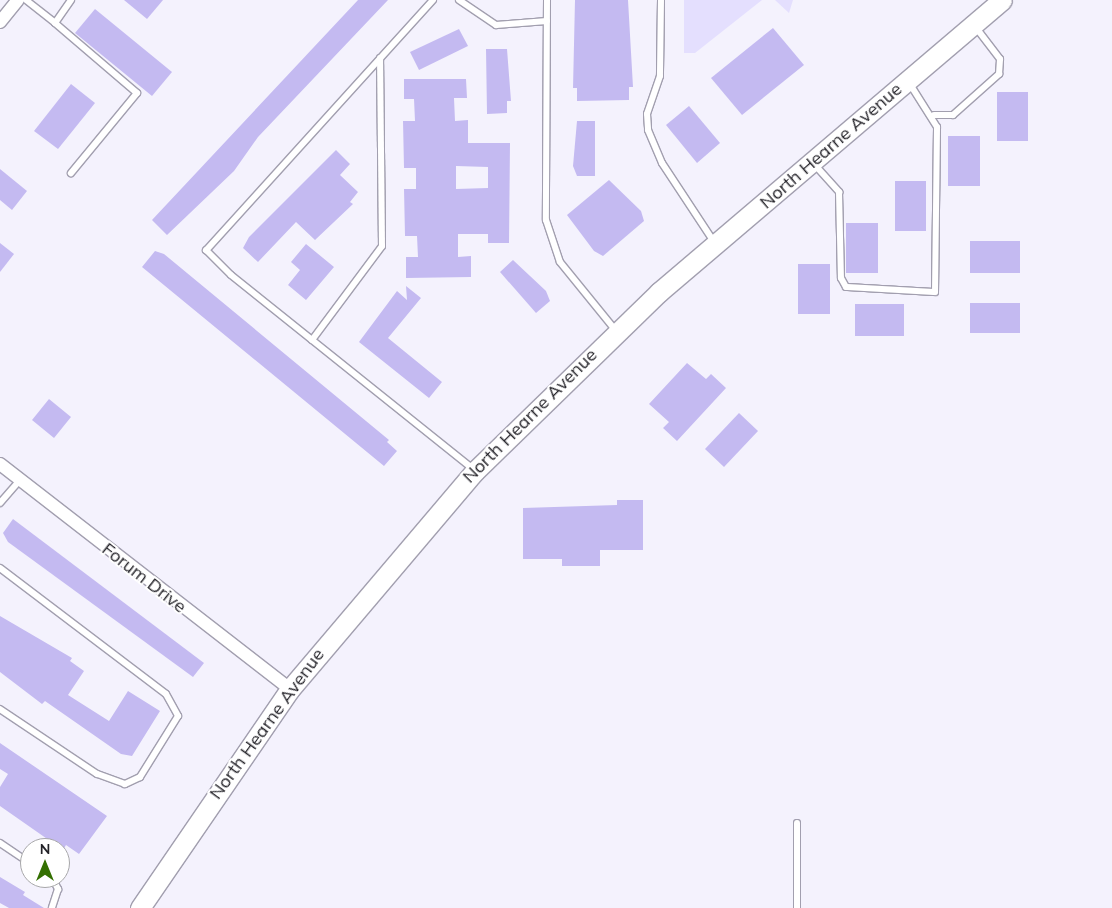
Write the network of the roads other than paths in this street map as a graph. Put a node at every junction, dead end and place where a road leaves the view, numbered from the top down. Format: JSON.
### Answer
{"nodes":[{"id":1,"x":18,"y":0,"type":"edge"},
{"id":2,"x":26,"y":0,"type":"edge"},
{"id":3,"x":71,"y":0,"type":"edge"},
{"id":4,"x":433,"y":0,"type":"edge"},
{"id":5,"x":459,"y":0,"type":"edge"},
{"id":6,"x":547,"y":0,"type":"edge"},
{"id":7,"x":661,"y":0,"type":"edge"},
{"id":8,"x":1002,"y":0,"type":"edge"},
{"id":9,"x":547,"y":20,"type":"junction"},
{"id":10,"x":0,"y":22,"type":"edge"},
{"id":11,"x":55,"y":23,"type":"junction"},
{"id":12,"x":974,"y":24,"type":"junction"},
{"id":13,"x":380,"y":58,"type":"junction"},
{"id":14,"x":907,"y":80,"type":"junction"},
{"id":15,"x":934,"y":115,"type":"junction"},
{"id":16,"x":812,"y":162,"type":"junction"},
{"id":17,"x":71,"y":173,"type":"dead end"},
{"id":18,"x":716,"y":245,"type":"junction"},
{"id":19,"x":616,"y":331,"type":"junction"},
{"id":20,"x":312,"y":340,"type":"junction"},
{"id":21,"x":0,"y":464,"type":"edge"},
{"id":22,"x":475,"y":471,"type":"junction"},
{"id":23,"x":20,"y":480,"type":"junction"},
{"id":24,"x":0,"y":503,"type":"edge"},
{"id":25,"x":0,"y":568,"type":"edge"},
{"id":26,"x":290,"y":689,"type":"junction"},
{"id":27,"x":0,"y":709,"type":"edge"},
{"id":28,"x":798,"y":823,"type":"dead end"},
{"id":29,"x":0,"y":844,"type":"edge"},
{"id":30,"x":20,"y":857,"type":"edge"},
{"id":31,"x":57,"y":888,"type":"edge"},
{"id":32,"x":52,"y":908,"type":"edge"},
{"id":33,"x":140,"y":908,"type":"edge"},
{"id":34,"x":796,"y":908,"type":"edge"}],
"edges":[{"from":1,"to":10,"type":"street"},
{"from":2,"to":11,"type":"lane"},
{"from":3,"to":11,"type":"lane"},
{"from":4,"to":13,"type":"lane"},
{"from":5,"to":9,"type":"lane"},
{"from":6,"to":9,"type":"lane"},
{"from":7,"to":18,"type":"lane"},
{"from":8,"to":12,"type":"main road","name":"North Hearne Avenue"},
{"from":9,"to":19,"type":"lane"},
{"from":11,"to":17,"type":"lane"},
{"from":12,"to":14,"type":"main road","name":"North Hearne Avenue"},
{"from":12,"to":15,"type":"lane"},
{"from":13,"to":20,"type":"lane"},
{"from":13,"to":20,"type":"lane"},
{"from":14,"to":15,"type":"lane"},
{"from":14,"to":16,"type":"main road","name":"North Hearne Avenue"},
{"from":15,"to":16,"type":"lane"},
{"from":16,"to":18,"type":"main road","name":"North Hearne Avenue"},
{"from":18,"to":19,"type":"main road","name":"North Hearne Avenue"},
{"from":19,"to":22,"type":"main road","name":"North Hearne Avenue"},
{"from":20,"to":22,"type":"lane"},
{"from":21,"to":23,"type":"street","name":"Forum Drive"},
{"from":22,"to":26,"type":"main road","name":"North Hearne Avenue"},
{"from":23,"to":24,"type":"lane"},
{"from":23,"to":26,"type":"street","name":"Forum Drive"},
{"from":25,"to":27,"type":"lane"},
{"from":26,"to":33,"type":"main road","name":"North Hearne Avenue"},
{"from":28,"to":34,"type":"lane"},
{"from":29,"to":30,"type":"lane"},
{"from":31,"to":32,"type":"lane"}]}
